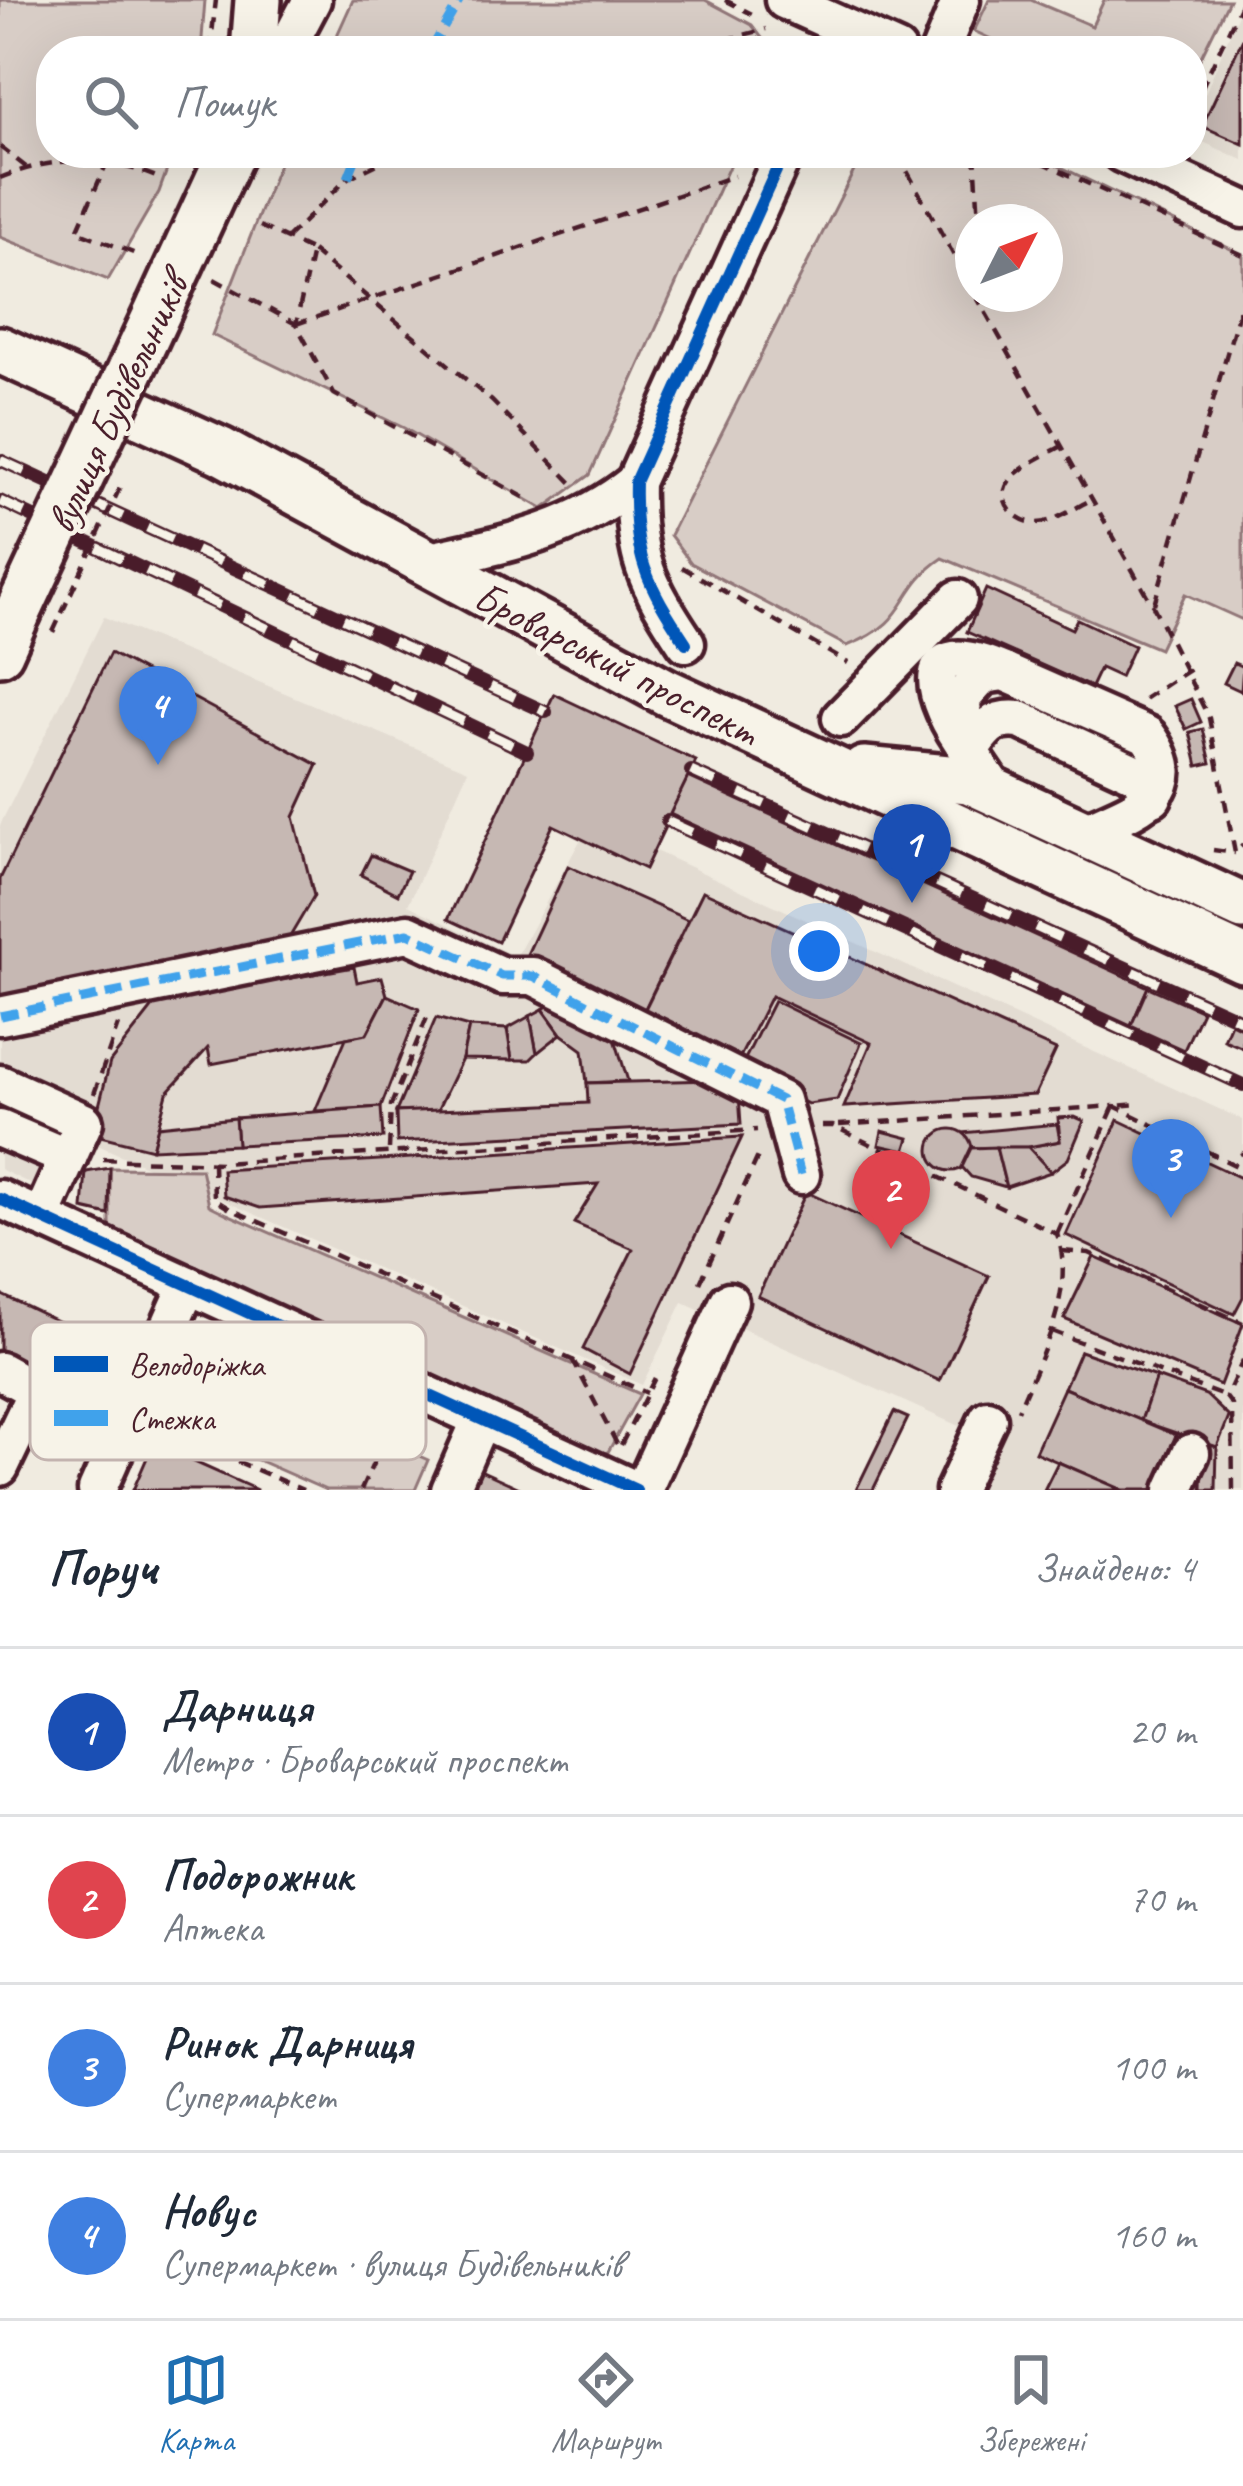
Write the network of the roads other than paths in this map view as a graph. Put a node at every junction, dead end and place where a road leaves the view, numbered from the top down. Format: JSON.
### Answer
{"nodes":[{"id":1,"x":258,"y":0,"type":"edge"},
{"id":2,"x":312,"y":0,"type":"edge"},
{"id":3,"x":961,"y":0,"type":"edge"},
{"id":4,"x":781,"y":13,"type":"edge"},
{"id":5,"x":255,"y":36,"type":"edge"},
{"id":6,"x":293,"y":36,"type":"edge"},
{"id":7,"x":830,"y":36,"type":"edge"},
{"id":8,"x":946,"y":36,"type":"edge"},
{"id":9,"x":224,"y":168,"type":"edge"},
{"id":10,"x":777,"y":168,"type":"edge"},
{"id":11,"x":1154,"y":168,"type":"edge"},
{"id":12,"x":1243,"y":209,"type":"edge"},
{"id":13,"x":0,"y":350,"type":"edge"},
{"id":14,"x":635,"y":482,"type":"junction"},
{"id":15,"x":422,"y":563,"type":"junction"},
{"id":16,"x":958,"y":599,"type":"dead end"},
{"id":17,"x":9,"y":633,"type":"edge"},
{"id":18,"x":686,"y":643,"type":"dead end"},
{"id":19,"x":841,"y":718,"type":"dead end"},
{"id":20,"x":825,"y":766,"type":"junction"},
{"id":21,"x":979,"y":775,"type":"junction"},
{"id":22,"x":1153,"y":796,"type":"junction"},
{"id":23,"x":1080,"y":834,"type":"junction"},
{"id":24,"x":1243,"y":908,"type":"edge"},
{"id":25,"x":1243,"y":959,"type":"edge"},
{"id":26,"x":0,"y":1016,"type":"edge"},
{"id":27,"x":0,"y":1084,"type":"edge"},
{"id":28,"x":0,"y":1129,"type":"edge"},
{"id":29,"x":68,"y":1158,"type":"junction"},
{"id":30,"x":801,"y":1174,"type":"dead end"},
{"id":31,"x":0,"y":1199,"type":"edge"},
{"id":32,"x":41,"y":1218,"type":"junction"},
{"id":33,"x":188,"y":1285,"type":"junction"},
{"id":34,"x":729,"y":1301,"type":"dead end"},
{"id":35,"x":172,"y":1322,"type":"edge"},
{"id":36,"x":269,"y":1322,"type":"edge"},
{"id":37,"x":0,"y":1372,"type":"edge"},
{"id":38,"x":30,"y":1387,"type":"edge"},
{"id":39,"x":426,"y":1394,"type":"edge"},
{"id":40,"x":30,"y":1404,"type":"edge"},
{"id":41,"x":1003,"y":1415,"type":"road end"},
{"id":42,"x":481,"y":1419,"type":"junction"},
{"id":43,"x":1191,"y":1453,"type":"dead end"},
{"id":44,"x":111,"y":1460,"type":"edge"},
{"id":45,"x":0,"y":1468,"type":"edge"},
{"id":46,"x":97,"y":1490,"type":"edge"},
{"id":47,"x":450,"y":1490,"type":"edge"},
{"id":48,"x":640,"y":1490,"type":"edge"},
{"id":49,"x":955,"y":1490,"type":"edge"},
{"id":50,"x":1174,"y":1490,"type":"edge"}],
"edges":[{"from":1,"to":5,"type":"main road"},
{"from":2,"to":6,"type":"street"},
{"from":3,"to":8,"type":"street"},
{"from":4,"to":7,"type":"street"},
{"from":9,"to":17,"type":"main road","name":"вулиця Будівельників","bridge":true},
{"from":10,"to":14,"type":"street"},
{"from":11,"to":12,"type":"street"},
{"from":13,"to":15,"type":"main road","name":"Броварський проспект"},
{"from":14,"to":15,"type":"street"},
{"from":14,"to":18,"type":"street"},
{"from":15,"to":20,"type":"main road","name":"Броварський проспект"},
{"from":16,"to":19,"type":"street"},
{"from":20,"to":21,"type":"main road"},
{"from":20,"to":25,"type":"main road","name":"Броварський проспект"},
{"from":21,"to":22,"type":"street"},
{"from":21,"to":22,"type":"street"},
{"from":21,"to":23,"type":"main road"},
{"from":22,"to":23,"type":"street"},
{"from":23,"to":24,"type":"main road"},
{"from":26,"to":30,"type":"street"},
{"from":27,"to":29,"type":"street"},
{"from":28,"to":29,"type":"street"},
{"from":29,"to":32,"type":"street"},
{"from":31,"to":32,"type":"street"},
{"from":32,"to":33,"type":"street"},
{"from":33,"to":35,"type":"street"},
{"from":33,"to":36,"type":"street"},
{"from":34,"to":48,"type":"street"},
{"from":37,"to":38,"type":"street"},
{"from":39,"to":42,"type":"street"},
{"from":40,"to":45,"type":"street"},
{"from":41,"to":49,"type":"street"},
{"from":42,"to":47,"type":"street"},
{"from":42,"to":48,"type":"street"},
{"from":43,"to":50,"type":"street"},
{"from":44,"to":46,"type":"street"}]}
